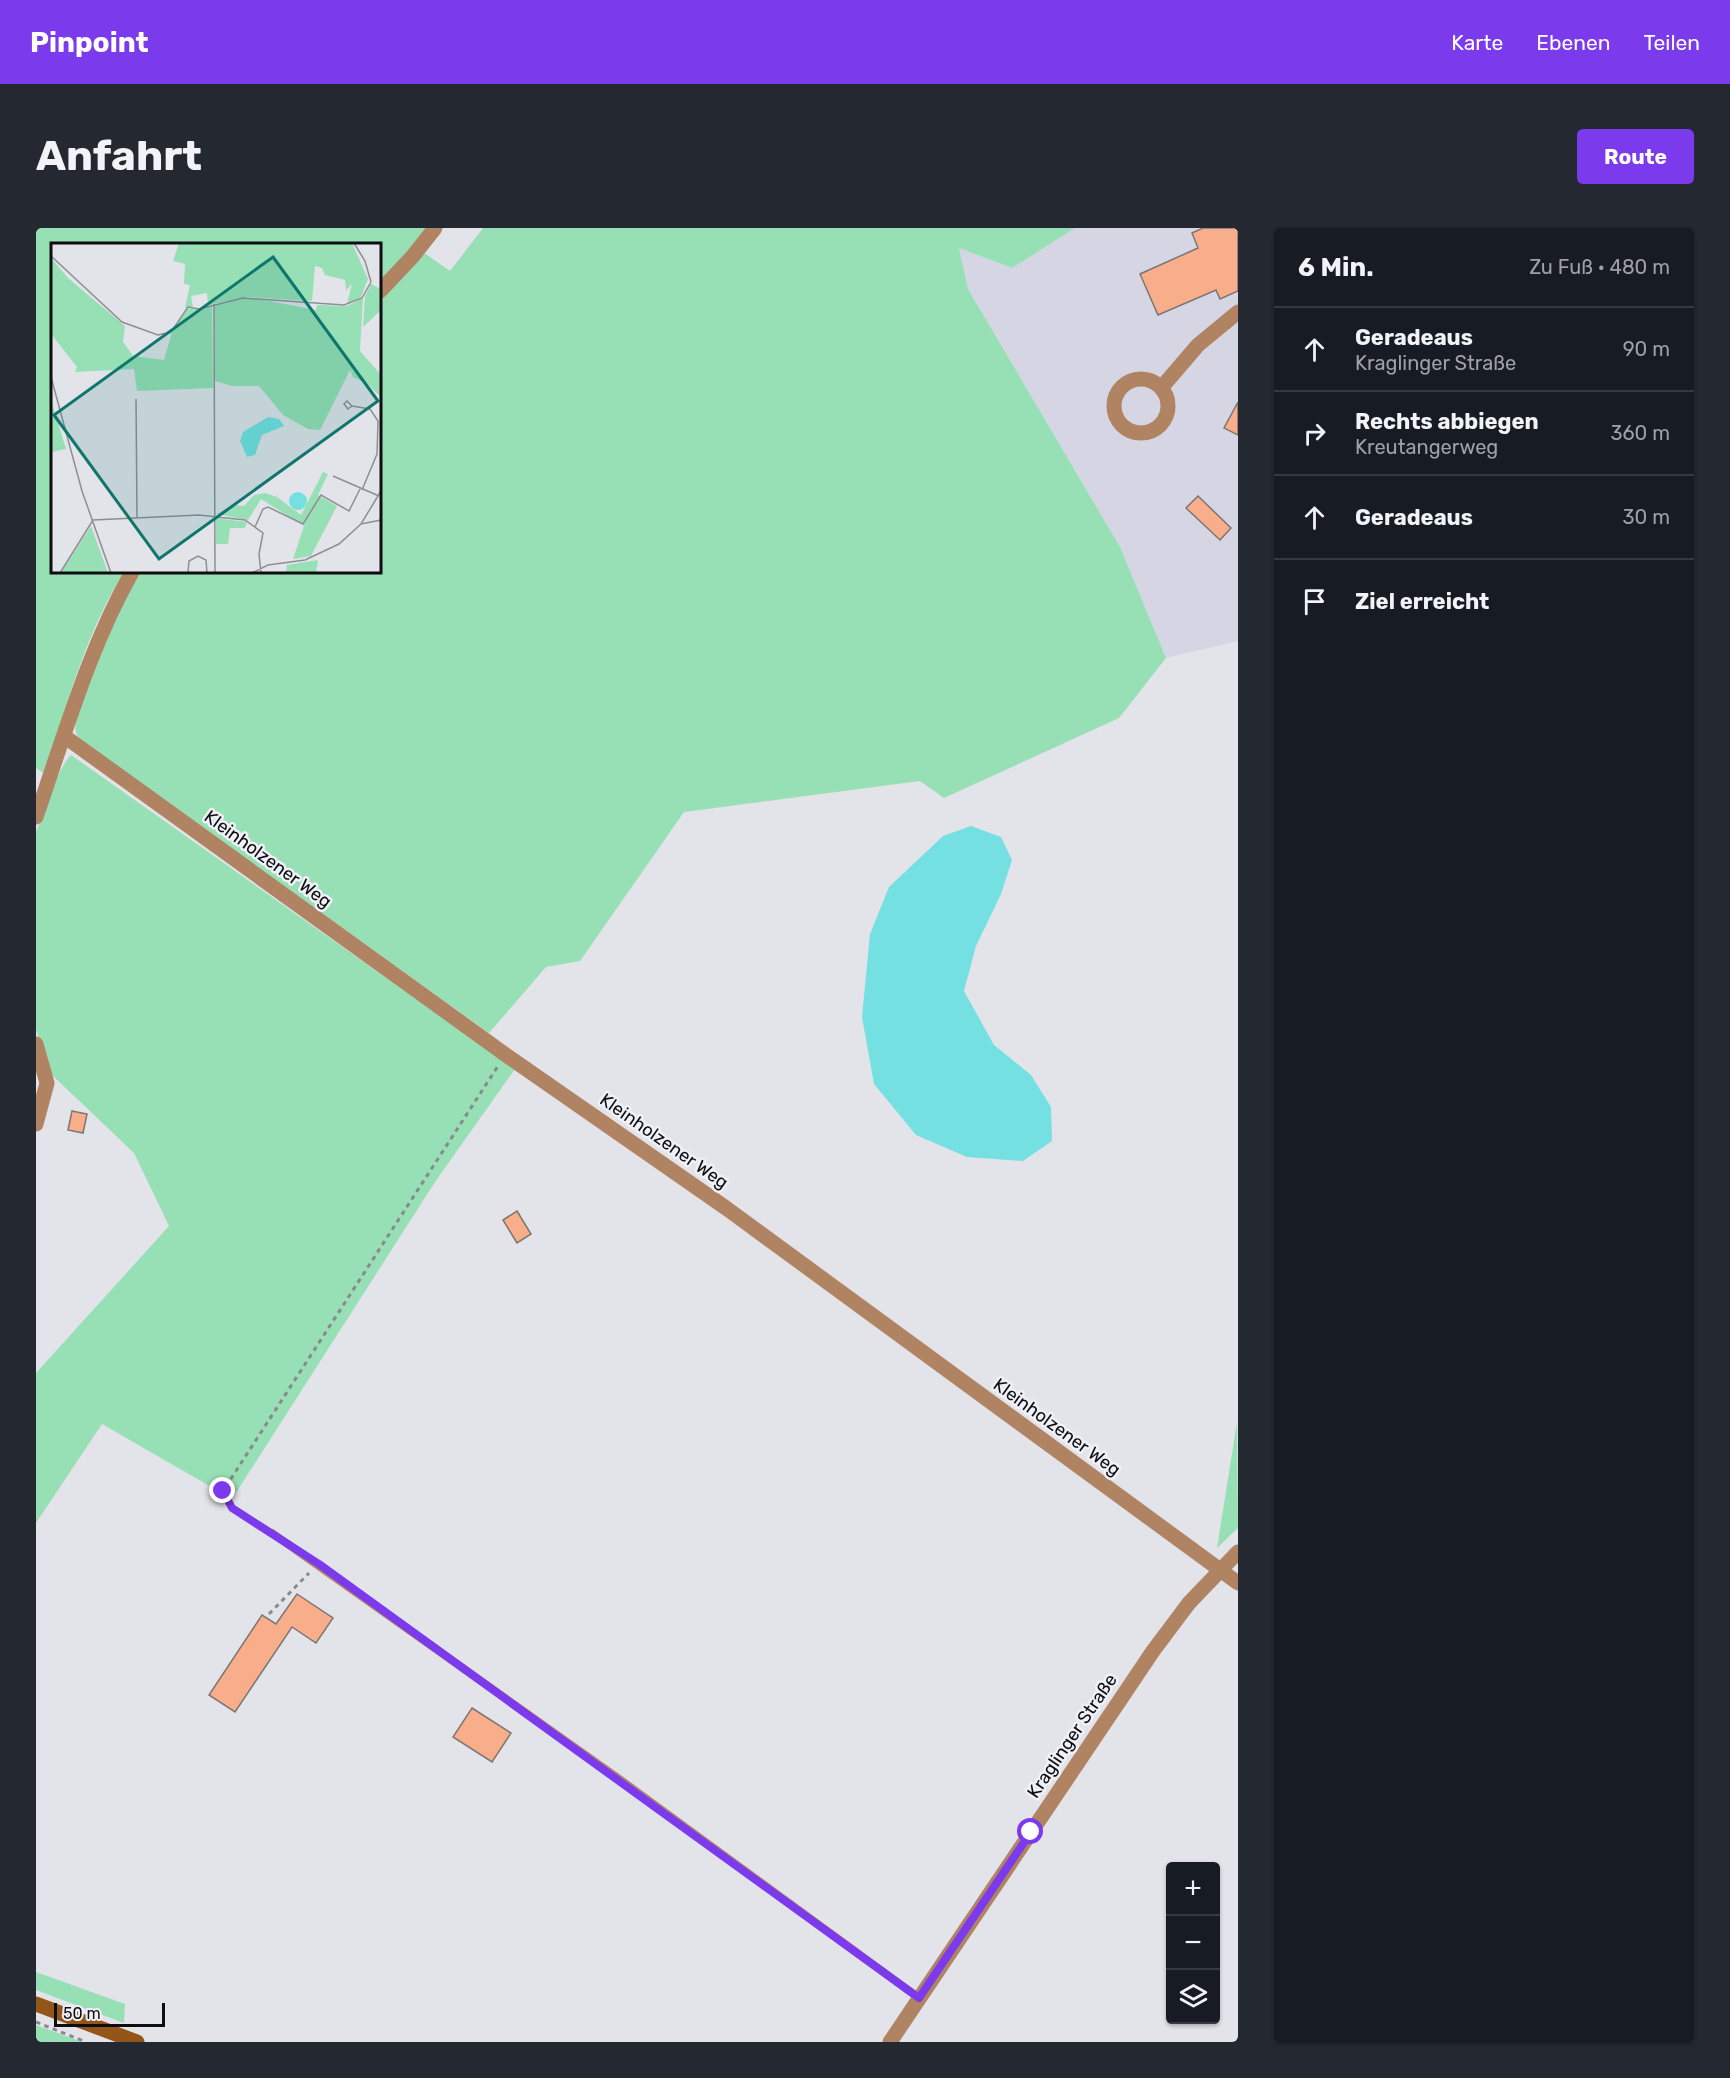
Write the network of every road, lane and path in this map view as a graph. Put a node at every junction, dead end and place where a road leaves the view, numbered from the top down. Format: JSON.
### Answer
{"nodes":[{"id":1,"x":435,"y":228,"type":"edge"},
{"id":2,"x":381,"y":290,"type":"edge"},
{"id":3,"x":1238,"y":312,"type":"edge"},
{"id":4,"x":1162,"y":387,"type":"dead end"},
{"id":5,"x":131,"y":573,"type":"edge"},
{"id":6,"x":64,"y":736,"type":"junction"},
{"id":7,"x":36,"y":817,"type":"edge"},
{"id":8,"x":36,"y":1044,"type":"edge"},
{"id":9,"x":506,"y":1055,"type":"junction"},
{"id":10,"x":36,"y":1124,"type":"edge"},
{"id":11,"x":272,"y":1533,"type":"joint"},
{"id":12,"x":1238,"y":1552,"type":"edge"},
{"id":13,"x":319,"y":1564,"type":"junction"},
{"id":14,"x":1220,"y":1571,"type":"junction"},
{"id":15,"x":1238,"y":1583,"type":"edge"},
{"id":16,"x":269,"y":1614,"type":"dead end"},
{"id":17,"x":919,"y":1998,"type":"junction"},
{"id":18,"x":36,"y":2004,"type":"edge"},
{"id":19,"x":36,"y":2022,"type":"edge"},
{"id":20,"x":86,"y":2042,"type":"edge"},
{"id":21,"x":137,"y":2042,"type":"edge"},
{"id":22,"x":890,"y":2042,"type":"edge"}],
"edges":[{"from":1,"to":2,"type":"street"},
{"from":3,"to":4,"type":"street"},
{"from":5,"to":6,"type":"street"},
{"from":6,"to":7,"type":"street"},
{"from":6,"to":9,"type":"street","name":"Kleinholzener Weg"},
{"from":8,"to":10,"type":"street"},
{"from":9,"to":11,"type":"path"},
{"from":9,"to":14,"type":"street","name":"Kleinholzener Weg"},
{"from":11,"to":13,"type":"lane"},
{"from":12,"to":14,"type":"street","name":"Kraglinger Straße"},
{"from":13,"to":16,"type":"path"},
{"from":13,"to":17,"type":"lane"},
{"from":14,"to":15,"type":"street","name":"Kleinholzener Weg"},
{"from":14,"to":17,"type":"street","name":"Kraglinger Straße"},
{"from":17,"to":22,"type":"street","name":"Kraglinger Straße"},
{"from":18,"to":21,"type":"main road"},
{"from":19,"to":20,"type":"path"}]}
